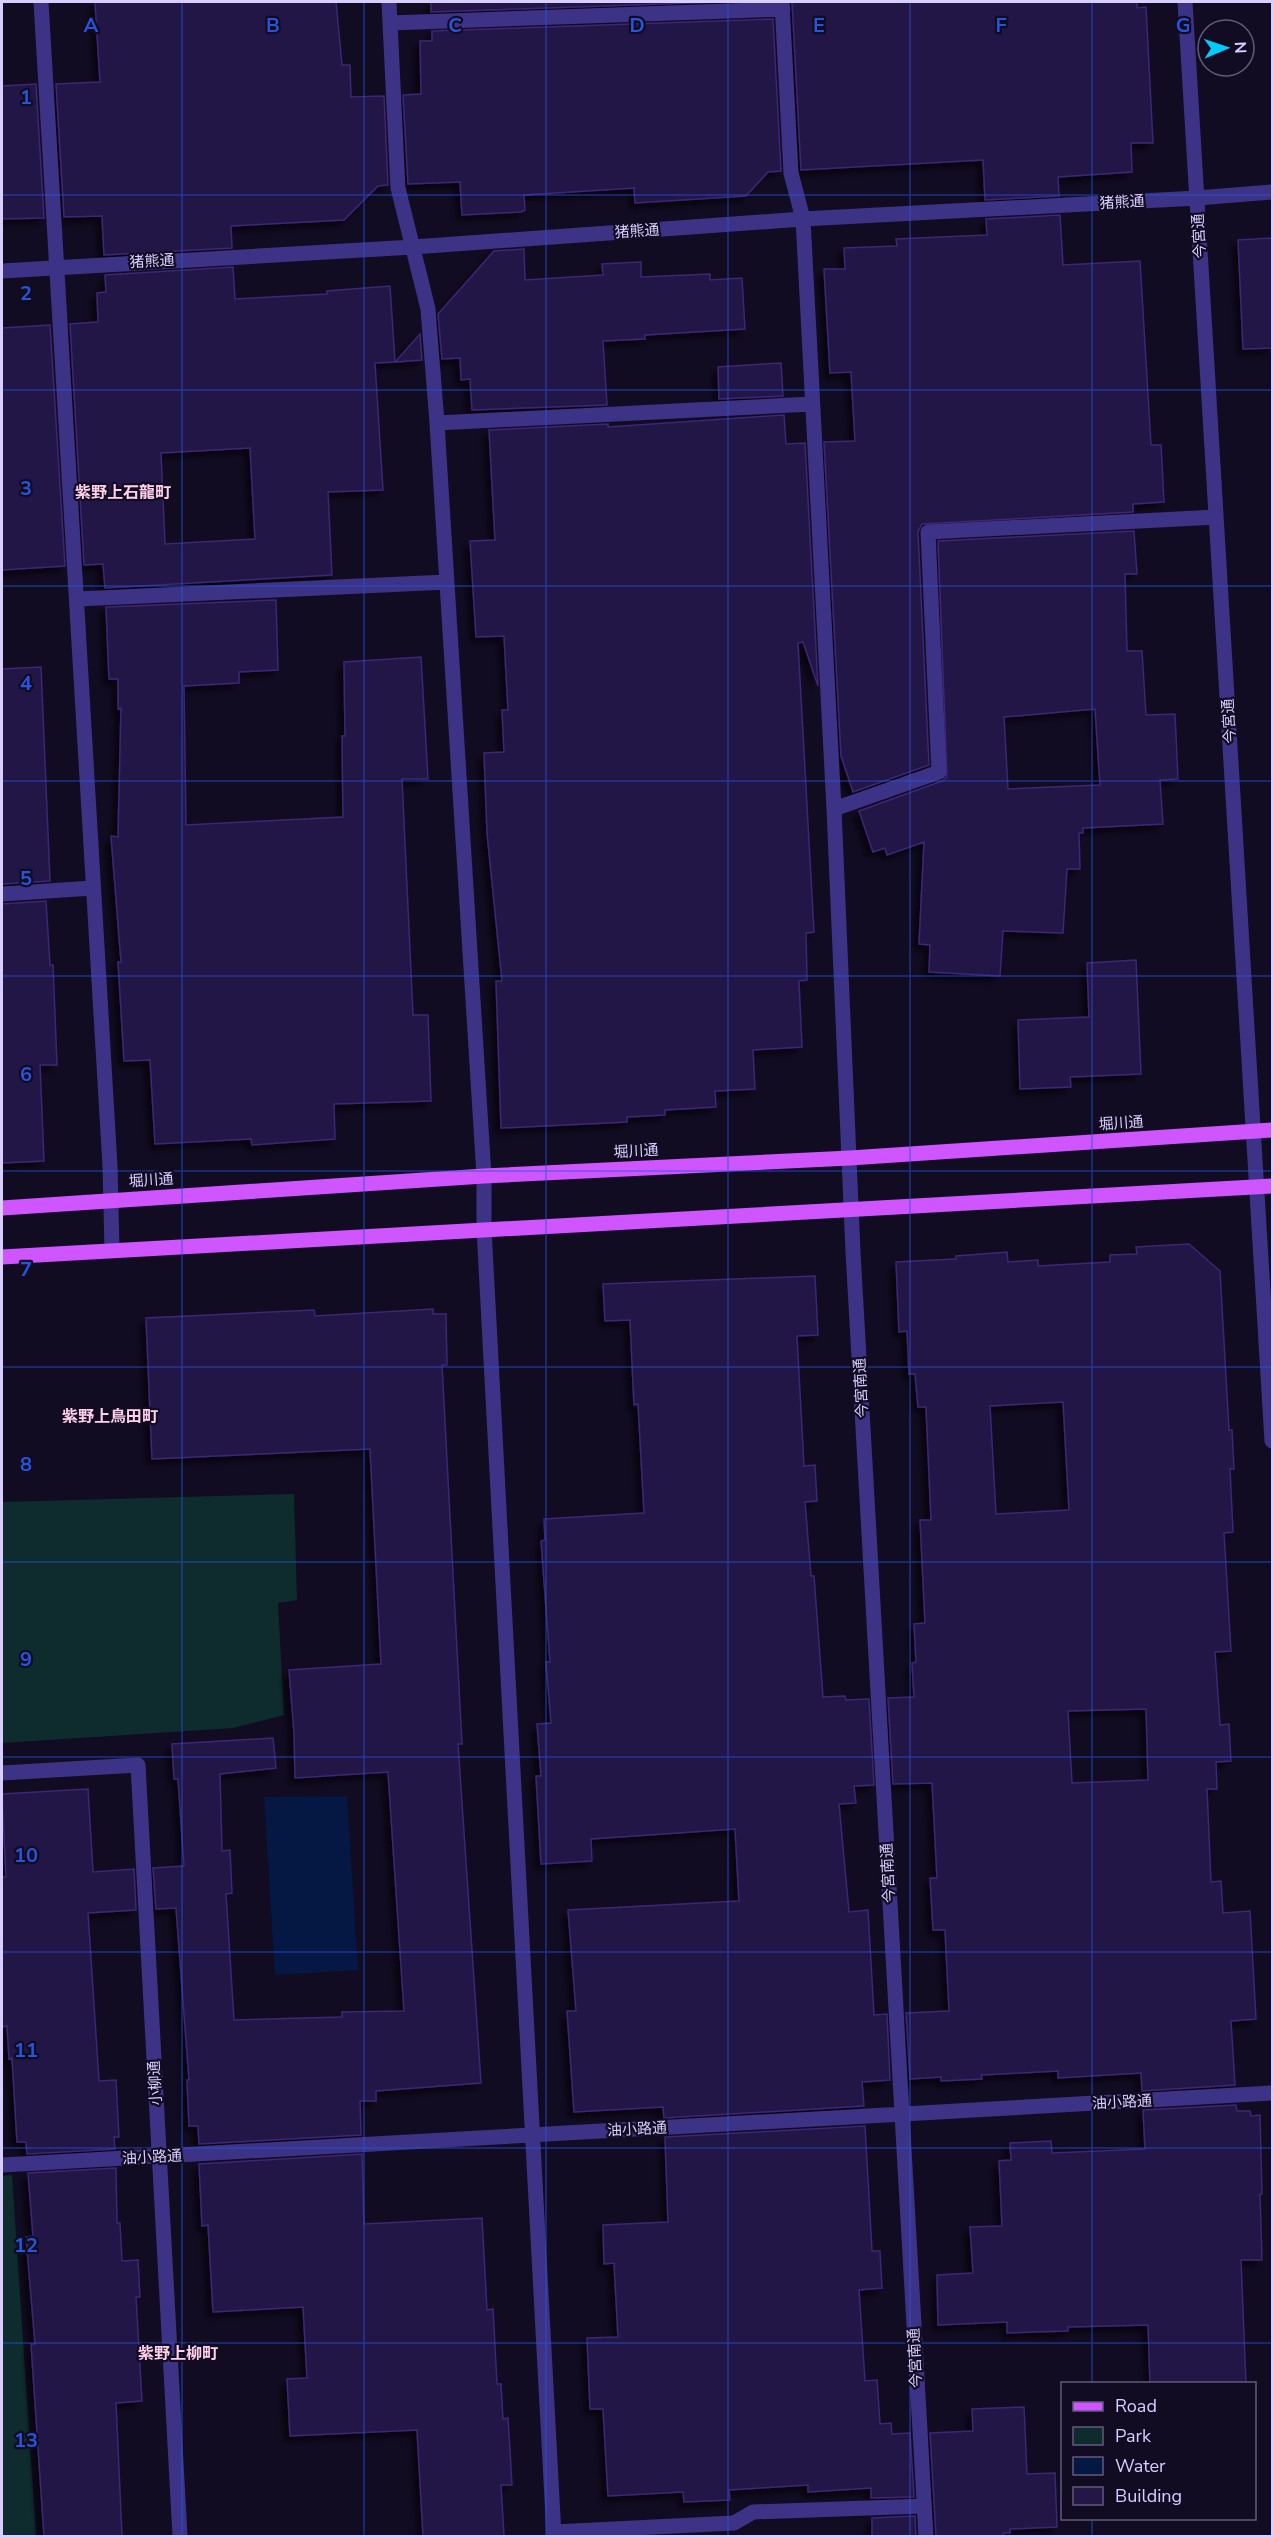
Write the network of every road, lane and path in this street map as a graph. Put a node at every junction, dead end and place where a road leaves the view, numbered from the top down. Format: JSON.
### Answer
{"nodes":[{"id":1,"x":41,"y":2,"type":"edge"},
{"id":2,"x":389,"y":2,"type":"edge"},
{"id":3,"x":1185,"y":2,"type":"edge"},
{"id":4,"x":782,"y":5,"type":"edge"},
{"id":5,"x":390,"y":22,"type":"junction"},
{"id":6,"x":1272,"y":192,"type":"edge"},
{"id":7,"x":1197,"y":198,"type":"junction"},
{"id":8,"x":803,"y":219,"type":"junction"},
{"id":9,"x":413,"y":247,"type":"junction"},
{"id":10,"x":57,"y":267,"type":"junction"},
{"id":11,"x":2,"y":271,"type":"edge"},
{"id":12,"x":812,"y":404,"type":"junction"},
{"id":13,"x":437,"y":423,"type":"junction"},
{"id":14,"x":1216,"y":517,"type":"junction"},
{"id":15,"x":447,"y":582,"type":"junction"},
{"id":16,"x":76,"y":599,"type":"junction"},
{"id":17,"x":834,"y":809,"type":"junction"},
{"id":18,"x":93,"y":888,"type":"junction"},
{"id":19,"x":2,"y":894,"type":"edge"},
{"id":20,"x":1272,"y":1130,"type":"edge"},
{"id":21,"x":1253,"y":1132,"type":"junction"},
{"id":22,"x":850,"y":1158,"type":"junction"},
{"id":23,"x":484,"y":1176,"type":"junction"},
{"id":24,"x":1265,"y":1186,"type":"edge"},
{"id":25,"x":112,"y":1201,"type":"junction"},
{"id":26,"x":2,"y":1208,"type":"edge"},
{"id":27,"x":851,"y":1210,"type":"junction"},
{"id":28,"x":484,"y":1229,"type":"junction"},
{"id":29,"x":112,"y":1250,"type":"junction"},
{"id":30,"x":2,"y":1257,"type":"edge"},
{"id":31,"x":1272,"y":1441,"type":"edge"},
{"id":32,"x":2,"y":1773,"type":"edge"},
{"id":33,"x":1272,"y":2093,"type":"edge"},
{"id":34,"x":902,"y":2114,"type":"junction"},
{"id":35,"x":533,"y":2135,"type":"junction"},
{"id":36,"x":159,"y":2156,"type":"junction"},
{"id":37,"x":2,"y":2165,"type":"edge"},
{"id":38,"x":924,"y":2506,"type":"junction"},
{"id":39,"x":554,"y":2534,"type":"edge"},
{"id":40,"x":180,"y":2536,"type":"edge"},
{"id":41,"x":926,"y":2536,"type":"edge"}],
"edges":[{"from":1,"to":10,"type":"street"},
{"from":2,"to":5,"type":"street"},
{"from":3,"to":7,"type":"street","name":"今宮通"},
{"from":4,"to":5,"type":"street"},
{"from":4,"to":8,"type":"street","name":"今宮南通"},
{"from":5,"to":9,"type":"street"},
{"from":6,"to":7,"type":"street","name":"猪熊通"},
{"from":7,"to":8,"type":"street","name":"猪熊通"},
{"from":7,"to":14,"type":"street","name":"今宮通"},
{"from":8,"to":9,"type":"street","name":"猪熊通"},
{"from":8,"to":12,"type":"street","name":"今宮南通"},
{"from":9,"to":10,"type":"street","name":"猪熊通"},
{"from":9,"to":13,"type":"street"},
{"from":10,"to":11,"type":"street","name":"猪熊通"},
{"from":10,"to":16,"type":"street"},
{"from":12,"to":13,"type":"street"},
{"from":12,"to":17,"type":"street","name":"今宮南通"},
{"from":13,"to":15,"type":"street"},
{"from":14,"to":17,"type":"street"},
{"from":14,"to":21,"type":"street","name":"今宮通"},
{"from":15,"to":16,"type":"street"},
{"from":15,"to":23,"type":"street"},
{"from":16,"to":18,"type":"street"},
{"from":17,"to":22,"type":"street","name":"今宮南通"},
{"from":18,"to":19,"type":"street"},
{"from":18,"to":25,"type":"street"},
{"from":20,"to":21,"type":"main road","name":"堀川通"},
{"from":21,"to":22,"type":"main road","name":"堀川通"},
{"from":21,"to":24,"type":"street","name":"今宮通"},
{"from":22,"to":23,"type":"main road","name":"堀川通"},
{"from":22,"to":27,"type":"street","name":"今宮南通"},
{"from":23,"to":25,"type":"main road","name":"堀川通"},
{"from":23,"to":28,"type":"street"},
{"from":24,"to":27,"type":"main road"},
{"from":24,"to":31,"type":"street","name":"今宮通"},
{"from":25,"to":26,"type":"main road","name":"堀川通"},
{"from":25,"to":29,"type":"street"},
{"from":27,"to":28,"type":"main road"},
{"from":27,"to":34,"type":"street","name":"今宮南通"},
{"from":28,"to":29,"type":"main road"},
{"from":28,"to":35,"type":"street"},
{"from":29,"to":30,"type":"main road"},
{"from":32,"to":36,"type":"street","name":"小柳通"},
{"from":33,"to":34,"type":"street","name":"油小路通"},
{"from":34,"to":35,"type":"street","name":"油小路通"},
{"from":34,"to":38,"type":"street","name":"今宮南通"},
{"from":35,"to":36,"type":"street","name":"油小路通"},
{"from":35,"to":39,"type":"street"},
{"from":36,"to":37,"type":"street","name":"油小路通"},
{"from":36,"to":40,"type":"street","name":"小柳通"},
{"from":38,"to":39,"type":"street"},
{"from":38,"to":41,"type":"street","name":"今宮南通"}]}
